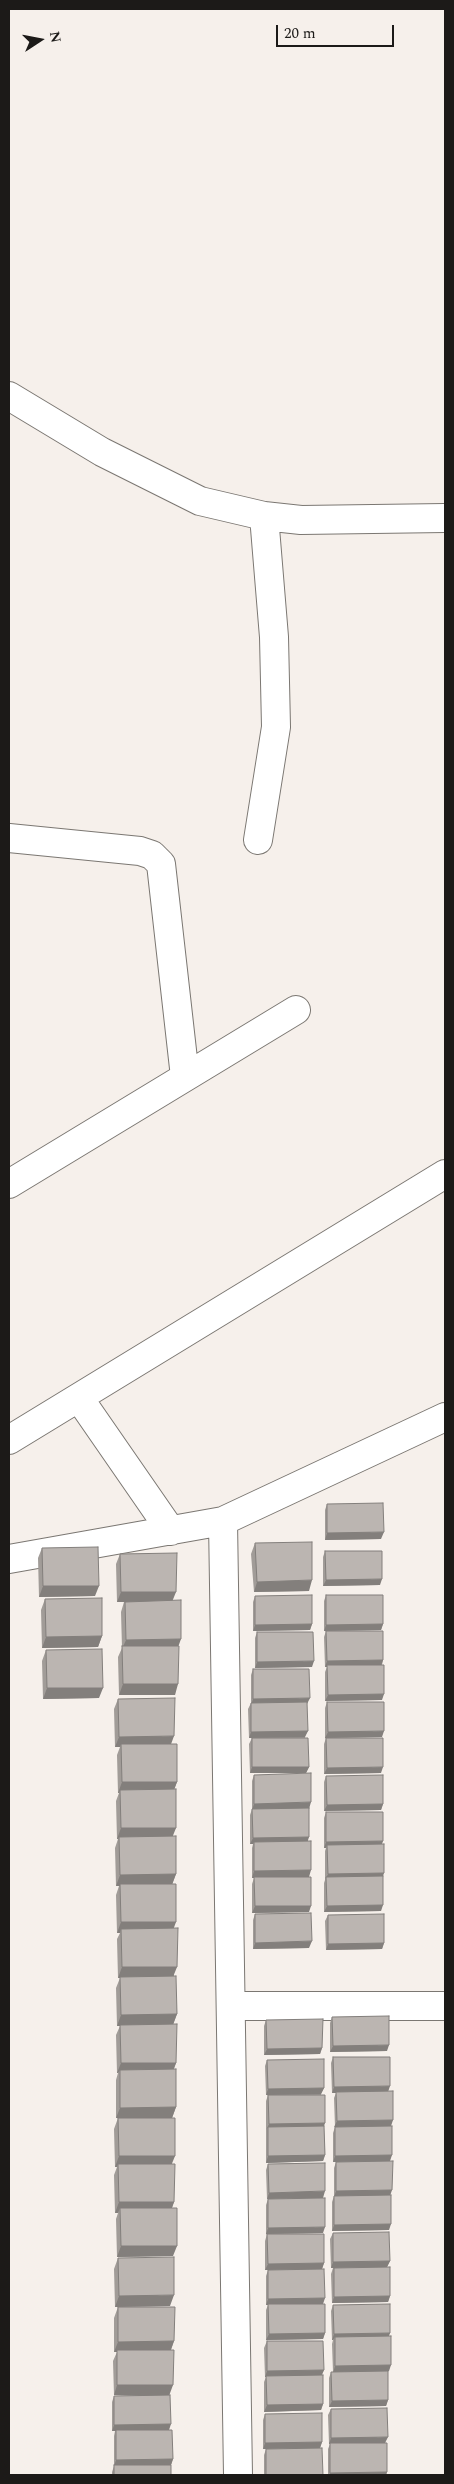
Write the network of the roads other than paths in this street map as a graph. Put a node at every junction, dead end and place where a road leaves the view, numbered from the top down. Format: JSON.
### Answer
{"nodes":[{"id":1,"x":9,"y":396,"type":"edge"},
{"id":2,"x":264,"y":516,"type":"junction"},
{"id":3,"x":445,"y":518,"type":"edge"},
{"id":4,"x":9,"y":838,"type":"edge"},
{"id":5,"x":258,"y":840,"type":"dead end"},
{"id":6,"x":296,"y":1010,"type":"dead end"},
{"id":7,"x":185,"y":1077,"type":"junction"},
{"id":8,"x":445,"y":1174,"type":"edge"},
{"id":9,"x":9,"y":1184,"type":"edge"},
{"id":10,"x":79,"y":1398,"type":"junction"},
{"id":11,"x":445,"y":1417,"type":"edge"},
{"id":12,"x":9,"y":1440,"type":"edge"},
{"id":13,"x":223,"y":1521,"type":"junction"},
{"id":14,"x":171,"y":1531,"type":"junction"},
{"id":15,"x":9,"y":1558,"type":"edge"},
{"id":16,"x":231,"y":2006,"type":"junction"},
{"id":17,"x":445,"y":2006,"type":"edge"},
{"id":18,"x":238,"y":2475,"type":"edge"}],
"edges":[{"from":1,"to":2,"type":"street"},
{"from":2,"to":3,"type":"street"},
{"from":2,"to":5,"type":"street"},
{"from":4,"to":7,"type":"street"},
{"from":6,"to":7,"type":"street"},
{"from":7,"to":9,"type":"street"},
{"from":8,"to":10,"type":"street"},
{"from":10,"to":12,"type":"street"},
{"from":10,"to":14,"type":"street"},
{"from":11,"to":13,"type":"street"},
{"from":13,"to":14,"type":"street"},
{"from":13,"to":16,"type":"street"},
{"from":14,"to":15,"type":"street"},
{"from":16,"to":17,"type":"street"},
{"from":16,"to":18,"type":"street"}]}
